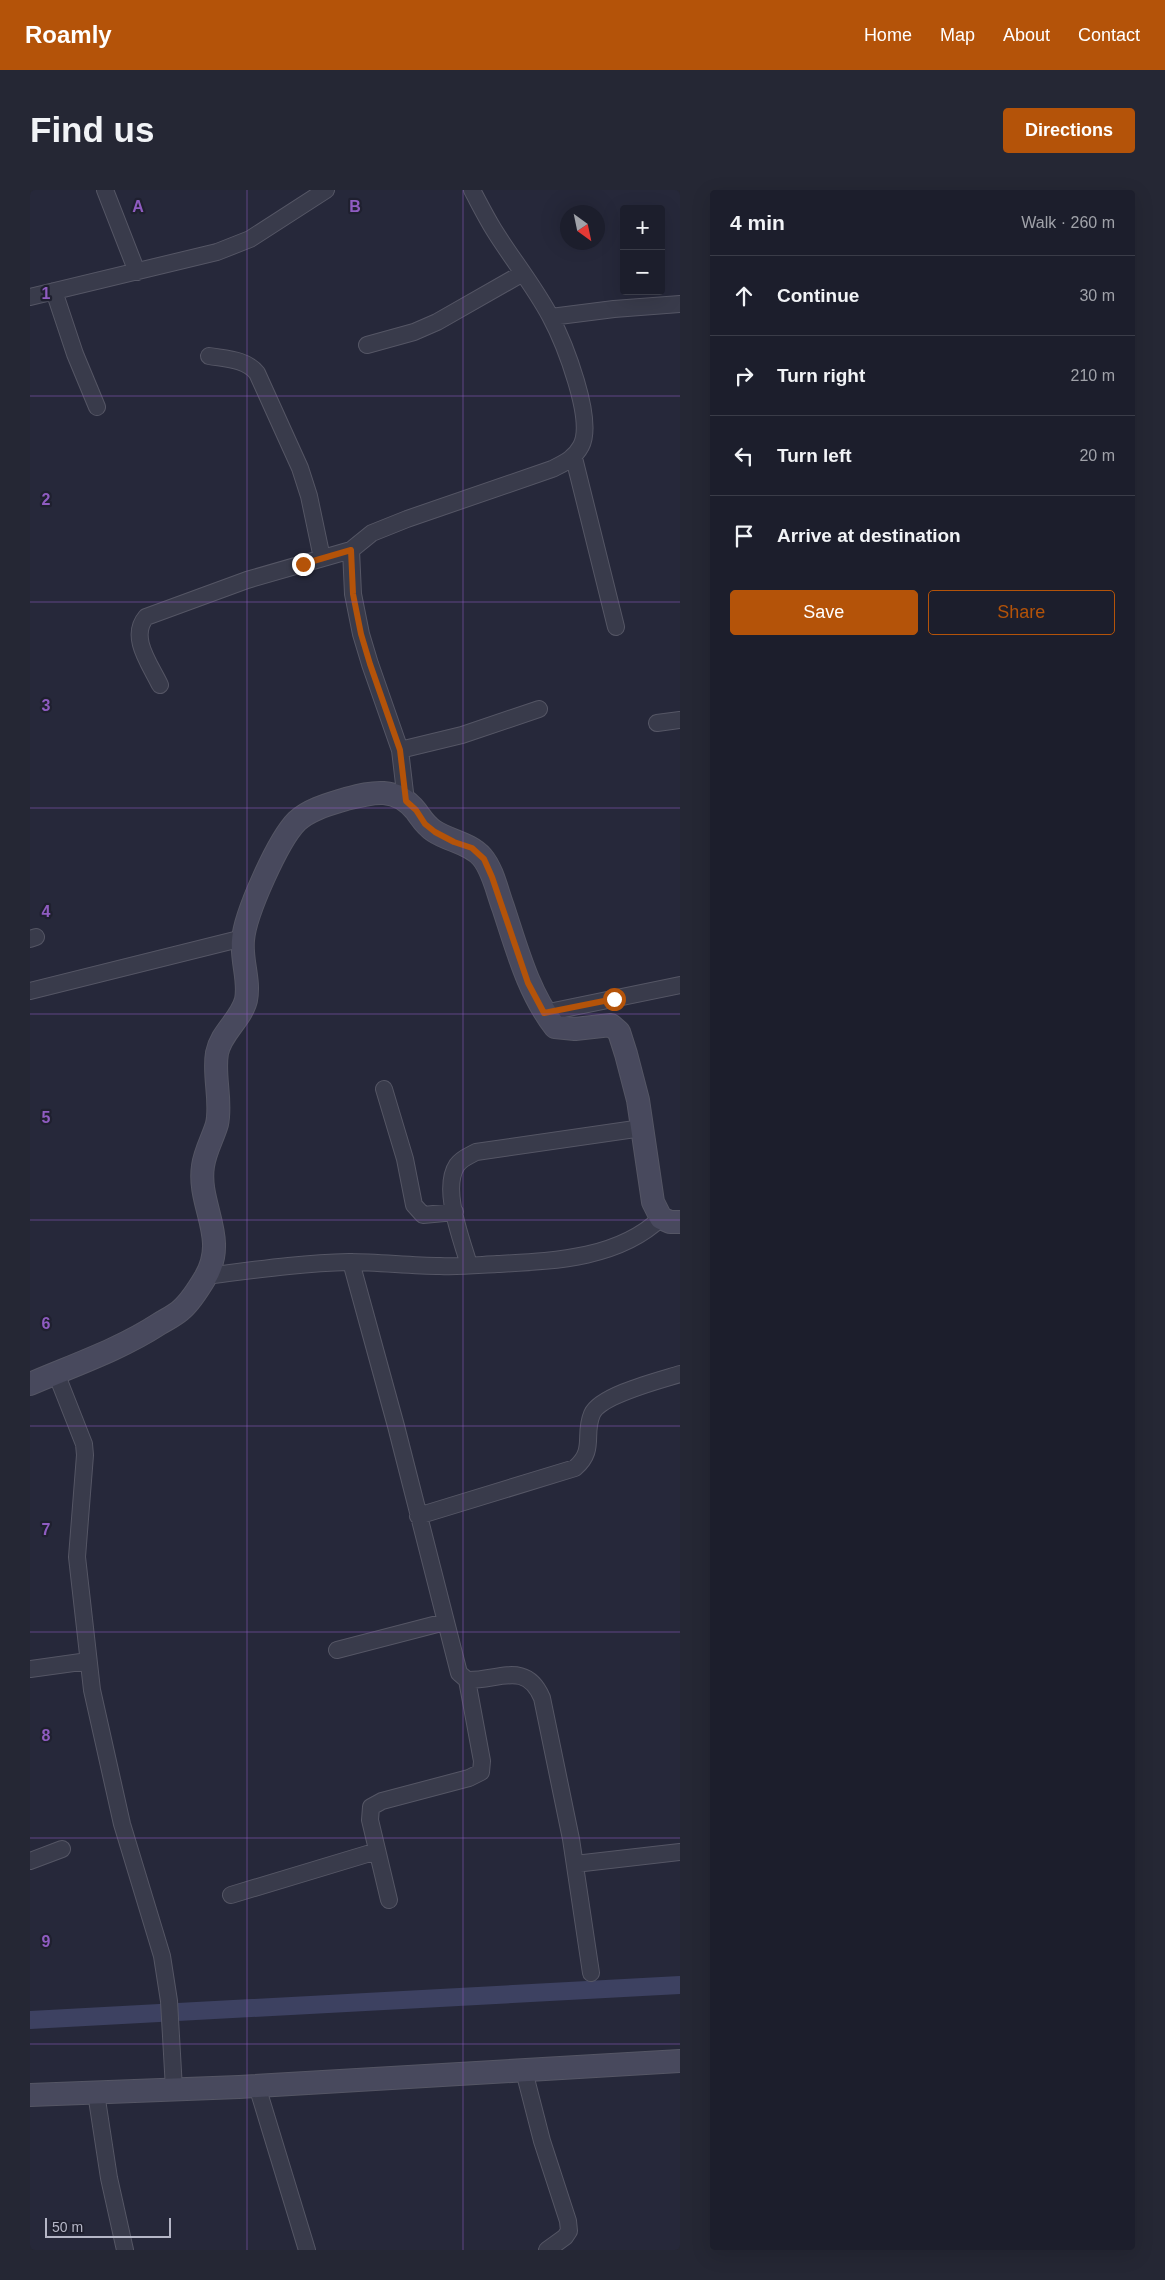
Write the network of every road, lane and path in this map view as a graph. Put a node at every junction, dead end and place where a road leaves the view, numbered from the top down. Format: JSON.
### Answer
{"nodes":[{"id":1,"x":105,"y":190,"type":"edge"},
{"id":2,"x":326,"y":190,"type":"edge"},
{"id":3,"x":472,"y":190,"type":"edge"},
{"id":4,"x":137,"y":272,"type":"junction"},
{"id":5,"x":523,"y":273,"type":"junction"},
{"id":6,"x":54,"y":291,"type":"junction"},
{"id":7,"x":30,"y":297,"type":"edge"},
{"id":8,"x":680,"y":304,"type":"edge"},
{"id":9,"x":551,"y":317,"type":"junction"},
{"id":10,"x":367,"y":346,"type":"dead end"},
{"id":11,"x":209,"y":356,"type":"dead end"},
{"id":12,"x":97,"y":407,"type":"dead end"},
{"id":13,"x":574,"y":458,"type":"junction"},
{"id":14,"x":351,"y":550,"type":"junction"},
{"id":15,"x":322,"y":558,"type":"junction"},
{"id":16,"x":616,"y":627,"type":"dead end"},
{"id":17,"x":160,"y":684,"type":"dead end"},
{"id":18,"x":539,"y":709,"type":"dead end"},
{"id":19,"x":680,"y":720,"type":"edge"},
{"id":20,"x":657,"y":722,"type":"dead end"},
{"id":21,"x":400,"y":750,"type":"junction"},
{"id":22,"x":406,"y":801,"type":"junction"},
{"id":23,"x":243,"y":938,"type":"junction"},
{"id":24,"x":680,"y":985,"type":"edge"},
{"id":25,"x":30,"y":990,"type":"edge"},
{"id":26,"x":544,"y":1013,"type":"junction"},
{"id":27,"x":384,"y":1089,"type":"dead end"},
{"id":28,"x":642,"y":1128,"type":"junction"},
{"id":29,"x":455,"y":1212,"type":"junction"},
{"id":30,"x":670,"y":1220,"type":"edge"},
{"id":31,"x":351,"y":1262,"type":"junction"},
{"id":32,"x":469,"y":1265,"type":"junction"},
{"id":33,"x":206,"y":1276,"type":"junction"},
{"id":34,"x":56,"y":1373,"type":"junction"},
{"id":35,"x":680,"y":1374,"type":"edge"},
{"id":36,"x":30,"y":1384,"type":"edge"},
{"id":37,"x":418,"y":1516,"type":"junction"},
{"id":38,"x":445,"y":1622,"type":"junction"},
{"id":39,"x":337,"y":1650,"type":"dead end"},
{"id":40,"x":88,"y":1661,"type":"junction"},
{"id":41,"x":30,"y":1669,"type":"edge"},
{"id":42,"x":467,"y":1680,"type":"junction"},
{"id":43,"x":62,"y":1849,"type":"dead end"},
{"id":44,"x":377,"y":1851,"type":"junction"},
{"id":45,"x":680,"y":1852,"type":"edge"},
{"id":46,"x":30,"y":1861,"type":"edge"},
{"id":47,"x":575,"y":1864,"type":"junction"},
{"id":48,"x":231,"y":1895,"type":"dead end"},
{"id":49,"x":389,"y":1900,"type":"dead end"},
{"id":50,"x":592,"y":1973,"type":"dead end"},
{"id":51,"x":680,"y":2061,"type":"edge"},
{"id":52,"x":524,"y":2071,"type":"junction"},
{"id":53,"x":174,"y":2078,"type":"junction"},
{"id":54,"x":256,"y":2086,"type":"junction"},
{"id":55,"x":96,"y":2093,"type":"junction"},
{"id":56,"x":30,"y":2095,"type":"edge"},
{"id":57,"x":125,"y":2250,"type":"edge"},
{"id":58,"x":307,"y":2250,"type":"edge"},
{"id":59,"x":547,"y":2250,"type":"edge"}],
"edges":[{"from":1,"to":4,"type":"street"},
{"from":2,"to":4,"type":"street"},
{"from":3,"to":5,"type":"street"},
{"from":4,"to":6,"type":"street"},
{"from":5,"to":9,"type":"street"},
{"from":5,"to":10,"type":"street"},
{"from":6,"to":7,"type":"street"},
{"from":6,"to":12,"type":"street"},
{"from":8,"to":9,"type":"street"},
{"from":9,"to":13,"type":"street"},
{"from":11,"to":15,"type":"street"},
{"from":13,"to":14,"type":"street"},
{"from":13,"to":16,"type":"street"},
{"from":14,"to":15,"type":"street"},
{"from":14,"to":21,"type":"street"},
{"from":15,"to":17,"type":"street"},
{"from":18,"to":21,"type":"street"},
{"from":19,"to":20,"type":"street"},
{"from":21,"to":22,"type":"street"},
{"from":22,"to":23,"type":"street"},
{"from":22,"to":26,"type":"street"},
{"from":23,"to":25,"type":"street"},
{"from":23,"to":33,"type":"street"},
{"from":24,"to":26,"type":"street"},
{"from":26,"to":28,"type":"street"},
{"from":27,"to":29,"type":"street"},
{"from":28,"to":29,"type":"street"},
{"from":28,"to":30,"type":"street"},
{"from":29,"to":32,"type":"street"},
{"from":30,"to":32,"type":"street"},
{"from":31,"to":32,"type":"street"},
{"from":31,"to":33,"type":"street"},
{"from":31,"to":37,"type":"street"},
{"from":33,"to":34,"type":"street"},
{"from":34,"to":36,"type":"street"},
{"from":34,"to":40,"type":"street"},
{"from":35,"to":37,"type":"street"},
{"from":37,"to":38,"type":"street"},
{"from":38,"to":39,"type":"street"},
{"from":38,"to":42,"type":"street"},
{"from":40,"to":41,"type":"street"},
{"from":40,"to":53,"type":"street"},
{"from":42,"to":44,"type":"street"},
{"from":42,"to":47,"type":"street"},
{"from":43,"to":46,"type":"street"},
{"from":44,"to":48,"type":"street"},
{"from":44,"to":49,"type":"street"},
{"from":45,"to":47,"type":"street"},
{"from":47,"to":50,"type":"street"},
{"from":51,"to":52,"type":"street"},
{"from":52,"to":54,"type":"street"},
{"from":52,"to":59,"type":"street"},
{"from":53,"to":54,"type":"street"},
{"from":53,"to":55,"type":"street"},
{"from":54,"to":58,"type":"street"},
{"from":55,"to":56,"type":"street"},
{"from":55,"to":57,"type":"street"}]}
